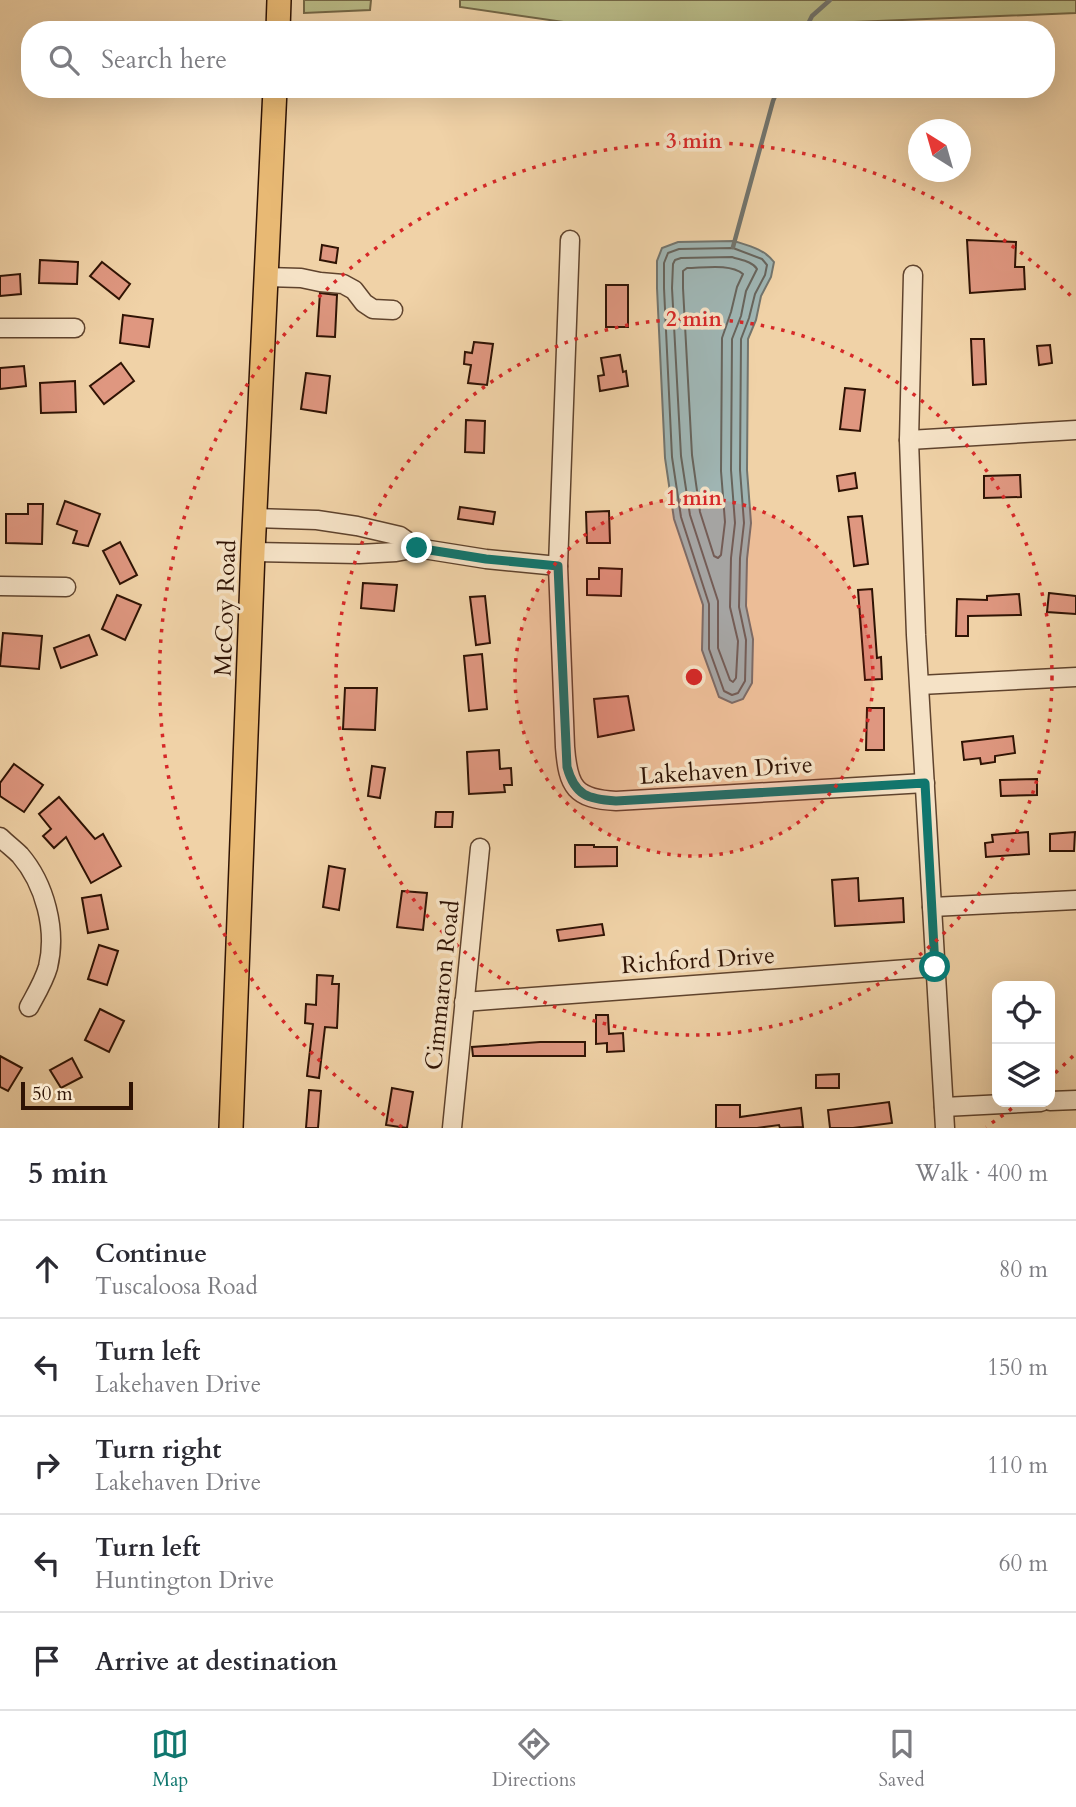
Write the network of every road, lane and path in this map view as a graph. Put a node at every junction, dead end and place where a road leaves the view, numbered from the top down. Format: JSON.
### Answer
{"nodes":[{"id":1,"x":279,"y":0,"type":"edge"},
{"id":2,"x":278,"y":21,"type":"edge"},
{"id":3,"x":275,"y":98,"type":"edge"},
{"id":4,"x":570,"y":240,"type":"dead end"},
{"id":5,"x":913,"y":275,"type":"dead end"},
{"id":6,"x":266,"y":276,"type":"junction"},
{"id":7,"x":393,"y":310,"type":"dead end"},
{"id":8,"x":0,"y":328,"type":"edge"},
{"id":9,"x":75,"y":328,"type":"dead end"},
{"id":10,"x":1076,"y":430,"type":"edge"},
{"id":11,"x":909,"y":440,"type":"junction"},
{"id":12,"x":255,"y":517,"type":"junction"},
{"id":13,"x":417,"y":548,"type":"junction"},
{"id":14,"x":253,"y":552,"type":"junction"},
{"id":15,"x":558,"y":566,"type":"junction"},
{"id":16,"x":0,"y":586,"type":"edge"},
{"id":17,"x":66,"y":587,"type":"dead end"},
{"id":18,"x":1076,"y":677,"type":"edge"},
{"id":19,"x":920,"y":685,"type":"junction"},
{"id":20,"x":925,"y":783,"type":"junction"},
{"id":21,"x":0,"y":837,"type":"edge"},
{"id":22,"x":481,"y":848,"type":"dead end"},
{"id":23,"x":1076,"y":900,"type":"edge"},
{"id":24,"x":932,"y":907,"type":"junction"},
{"id":25,"x":935,"y":967,"type":"junction"},
{"id":26,"x":464,"y":1002,"type":"junction"},
{"id":27,"x":29,"y":1007,"type":"dead end"},
{"id":28,"x":1076,"y":1100,"type":"edge"},
{"id":29,"x":1055,"y":1101,"type":"edge"},
{"id":30,"x":992,"y":1105,"type":"edge"},
{"id":31,"x":944,"y":1107,"type":"junction"},
{"id":32,"x":231,"y":1128,"type":"edge"},
{"id":33,"x":452,"y":1128,"type":"edge"},
{"id":34,"x":945,"y":1128,"type":"edge"}],
"edges":[{"from":1,"to":2,"type":"main road"},
{"from":3,"to":6,"type":"main road","name":"McCoy Road"},
{"from":4,"to":15,"type":"street","name":"Lakehaven Drive"},
{"from":5,"to":11,"type":"street"},
{"from":6,"to":7,"type":"street"},
{"from":6,"to":12,"type":"main road","name":"McCoy Road"},
{"from":8,"to":9,"type":"street"},
{"from":10,"to":11,"type":"street"},
{"from":11,"to":19,"type":"street"},
{"from":12,"to":13,"type":"street"},
{"from":12,"to":14,"type":"main road","name":"McCoy Road"},
{"from":13,"to":14,"type":"street"},
{"from":13,"to":15,"type":"street"},
{"from":14,"to":32,"type":"main road","name":"McCoy Road"},
{"from":15,"to":20,"type":"street","name":"Lakehaven Drive"},
{"from":16,"to":17,"type":"street"},
{"from":18,"to":19,"type":"street"},
{"from":19,"to":20,"type":"street"},
{"from":20,"to":24,"type":"street"},
{"from":21,"to":27,"type":"street"},
{"from":22,"to":26,"type":"street","name":"Cimmaron Road"},
{"from":23,"to":24,"type":"street"},
{"from":24,"to":25,"type":"street"},
{"from":25,"to":26,"type":"street","name":"Richford Drive"},
{"from":25,"to":31,"type":"street"},
{"from":26,"to":33,"type":"street","name":"Cimmaron Road"},
{"from":28,"to":29,"type":"street"},
{"from":30,"to":31,"type":"street"},
{"from":31,"to":34,"type":"street"}]}
